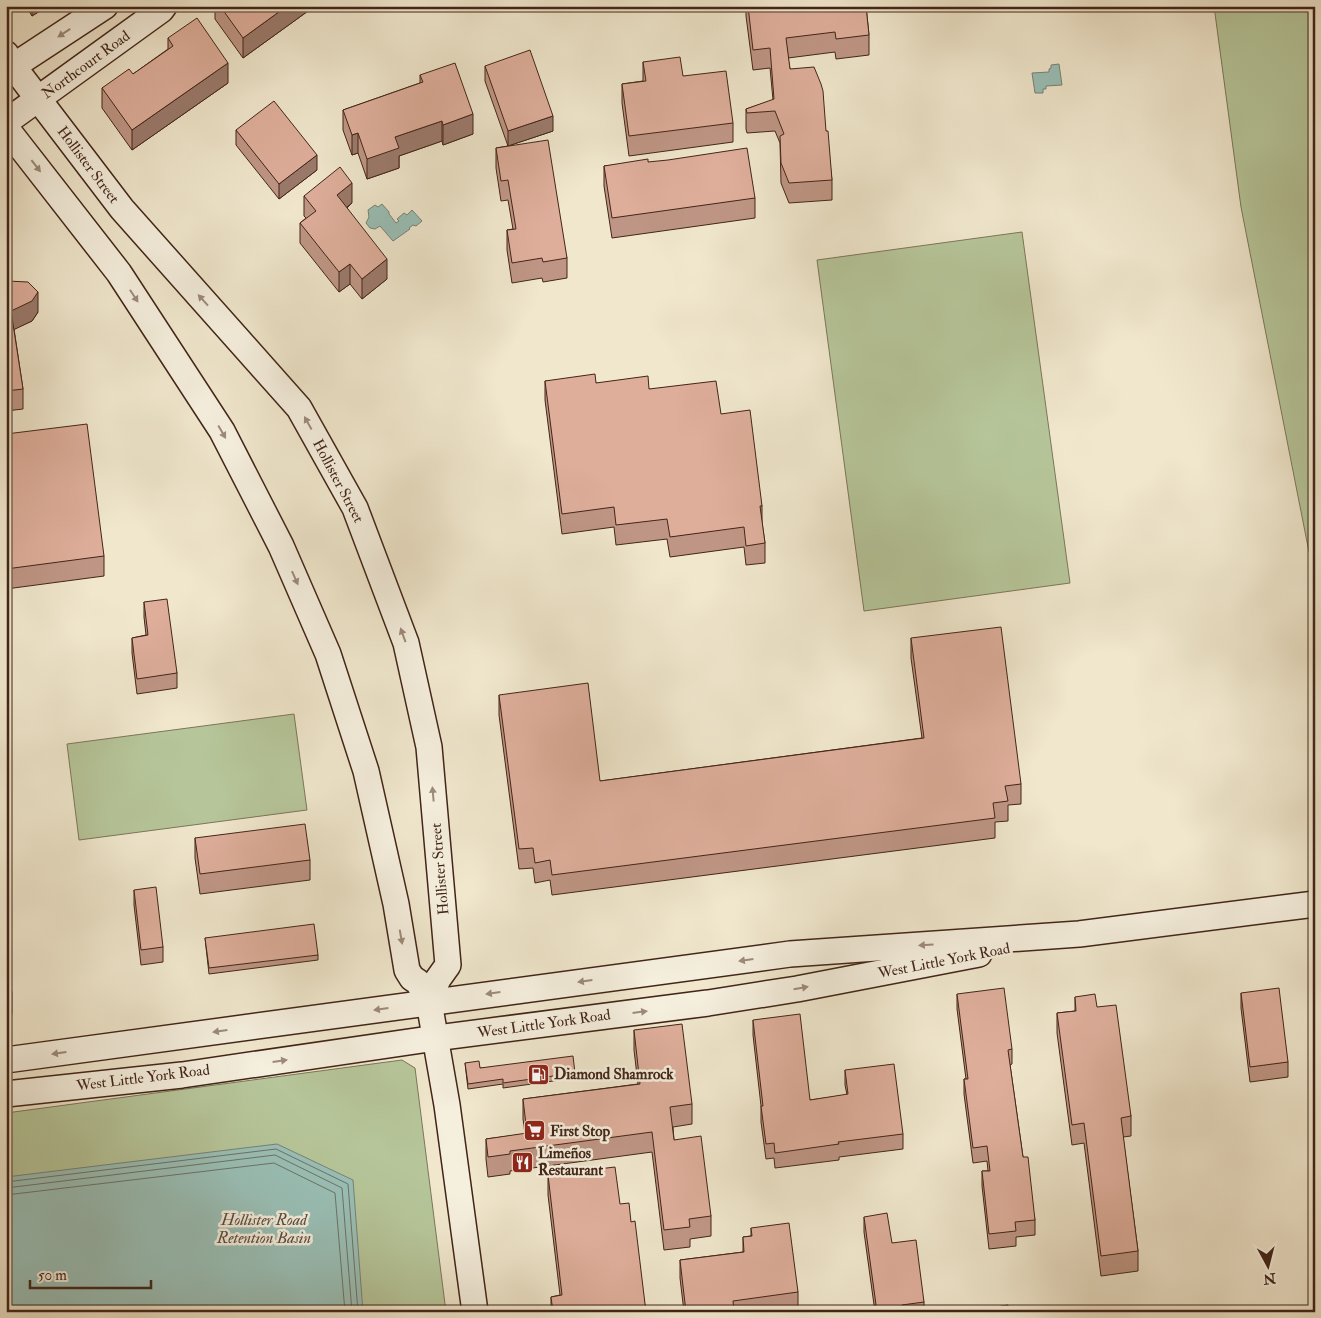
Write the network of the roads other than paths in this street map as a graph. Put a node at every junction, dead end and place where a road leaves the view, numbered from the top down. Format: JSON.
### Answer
{"nodes":[{"id":1,"x":105,"y":6,"type":"edge"},
{"id":2,"x":164,"y":6,"type":"edge"},
{"id":3,"x":9,"y":63,"type":"edge"},
{"id":4,"x":38,"y":99,"type":"junction"},
{"id":5,"x":6,"y":122,"type":"edge"},
{"id":6,"x":6,"y":128,"type":"edge"},
{"id":7,"x":1315,"y":904,"type":"edge"},
{"id":8,"x":1079,"y":934,"type":"junction"},
{"id":9,"x":430,"y":1002,"type":"junction"},
{"id":10,"x":436,"y":1038,"type":"junction"},
{"id":11,"x":6,"y":1060,"type":"edge"},
{"id":12,"x":6,"y":1094,"type":"edge"},
{"id":13,"x":475,"y":1312,"type":"edge"}],
"edges":[{"from":1,"to":3,"type":"main road","one_way":true},
{"from":2,"to":4,"type":"main road","name":"Northcourt Road"},
{"from":3,"to":4,"type":"main road","name":"Hollister Street"},
{"from":4,"to":5,"type":"main road","name":"Northcourt Road"},
{"from":9,"to":4,"type":"main road","name":"Hollister Street","one_way":true},
{"from":6,"to":9,"type":"main road","name":"Hollister Street","one_way":true},
{"from":7,"to":8,"type":"main road","name":"West Little York Road"},
{"from":8,"to":9,"type":"main road","name":"West Little York Road","one_way":true},
{"from":10,"to":8,"type":"main road","name":"West Little York Road","one_way":true},
{"from":9,"to":10,"type":"main road","name":"Hollister Street"},
{"from":9,"to":11,"type":"main road","name":"West Little York Road","one_way":true},
{"from":12,"to":10,"type":"main road","name":"West Little York Road","one_way":true},
{"from":10,"to":13,"type":"main road","name":"Hollister Street"}]}
